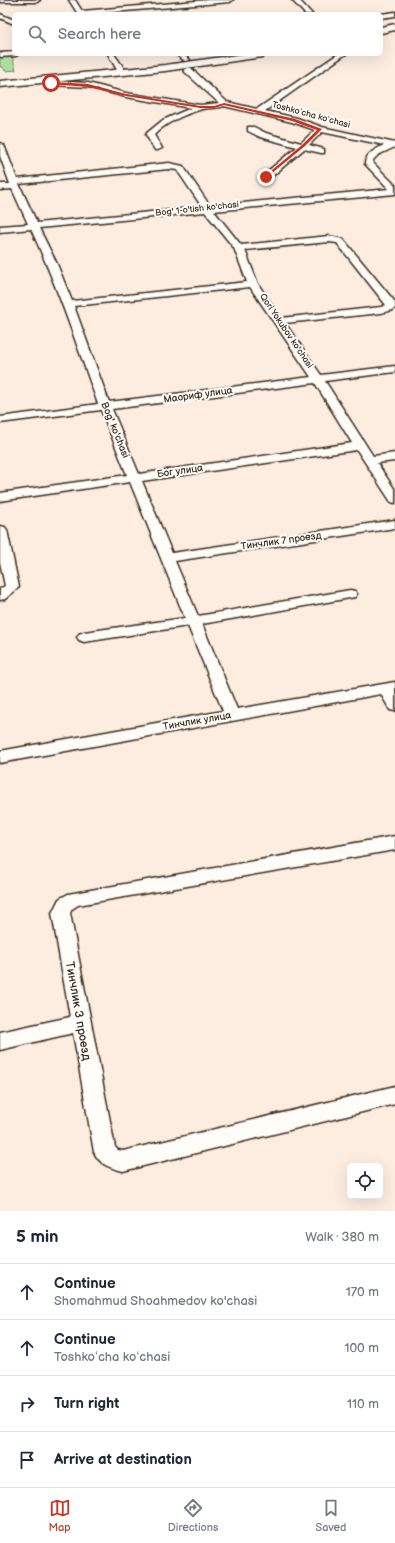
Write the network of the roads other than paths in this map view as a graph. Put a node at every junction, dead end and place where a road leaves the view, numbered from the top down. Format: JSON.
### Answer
{"nodes":[{"id":1,"x":37,"y":0,"type":"edge"},
{"id":2,"x":72,"y":0,"type":"edge"},
{"id":3,"x":230,"y":0,"type":"edge"},
{"id":4,"x":295,"y":0,"type":"edge"},
{"id":5,"x":2,"y":2,"type":"edge"},
{"id":6,"x":127,"y":8,"type":"junction"},
{"id":7,"x":79,"y":12,"type":"edge"},
{"id":8,"x":96,"y":12,"type":"edge"},
{"id":9,"x":132,"y":12,"type":"edge"},
{"id":10,"x":307,"y":12,"type":"edge"},
{"id":11,"x":395,"y":14,"type":"edge"},
{"id":12,"x":0,"y":16,"type":"edge"},
{"id":13,"x":383,"y":16,"type":"edge"},
{"id":14,"x":12,"y":21,"type":"edge"},
{"id":15,"x":395,"y":27,"type":"edge"},
{"id":16,"x":383,"y":30,"type":"edge"},
{"id":17,"x":395,"y":34,"type":"edge"},
{"id":18,"x":383,"y":36,"type":"edge"},
{"id":19,"x":12,"y":54,"type":"edge"},
{"id":20,"x":0,"y":55,"type":"edge"},
{"id":21,"x":113,"y":56,"type":"edge"},
{"id":22,"x":181,"y":56,"type":"edge"},
{"id":23,"x":213,"y":56,"type":"edge"},
{"id":24,"x":249,"y":56,"type":"edge"},
{"id":25,"x":340,"y":56,"type":"edge"},
{"id":26,"x":187,"y":60,"type":"junction"},
{"id":27,"x":120,"y":68,"type":"junction"},
{"id":28,"x":188,"y":70,"type":"dead end"},
{"id":29,"x":0,"y":78,"type":"edge"},
{"id":30,"x":51,"y":83,"type":"dead end"},
{"id":31,"x":0,"y":84,"type":"edge"},
{"id":32,"x":224,"y":104,"type":"junction"},
{"id":33,"x":200,"y":107,"type":"junction"},
{"id":34,"x":260,"y":111,"type":"junction"},
{"id":35,"x":251,"y":129,"type":"dead end"},
{"id":36,"x":320,"y":129,"type":"junction"},
{"id":37,"x":0,"y":145,"type":"edge"},
{"id":38,"x":393,"y":145,"type":"edge"},
{"id":39,"x":303,"y":146,"type":"junction"},
{"id":40,"x":158,"y":148,"type":"dead end"},
{"id":41,"x":321,"y":151,"type":"dead end"},
{"id":42,"x":266,"y":177,"type":"dead end"},
{"id":43,"x":14,"y":184,"type":"junction"},
{"id":44,"x":0,"y":187,"type":"edge"},
{"id":45,"x":395,"y":191,"type":"edge"},
{"id":46,"x":207,"y":208,"type":"junction"},
{"id":47,"x":33,"y":226,"type":"junction"},
{"id":48,"x":0,"y":229,"type":"edge"},
{"id":49,"x":239,"y":248,"type":"junction"},
{"id":50,"x":253,"y":284,"type":"junction"},
{"id":51,"x":68,"y":304,"type":"junction"},
{"id":52,"x":278,"y":321,"type":"junction"},
{"id":53,"x":395,"y":369,"type":"edge"},
{"id":54,"x":318,"y":378,"type":"junction"},
{"id":55,"x":105,"y":407,"type":"junction"},
{"id":56,"x":0,"y":420,"type":"edge"},
{"id":57,"x":360,"y":446,"type":"junction"},
{"id":58,"x":395,"y":457,"type":"edge"},
{"id":59,"x":370,"y":460,"type":"junction"},
{"id":60,"x":134,"y":478,"type":"junction"},
{"id":61,"x":0,"y":497,"type":"edge"},
{"id":62,"x":395,"y":499,"type":"edge"},
{"id":63,"x":395,"y":524,"type":"edge"},
{"id":64,"x":0,"y":530,"type":"edge"},
{"id":65,"x":167,"y":558,"type":"junction"},
{"id":66,"x":350,"y":594,"type":"dead end"},
{"id":67,"x":0,"y":596,"type":"edge"},
{"id":68,"x":193,"y":621,"type":"junction"},
{"id":69,"x":84,"y":637,"type":"dead end"},
{"id":70,"x":390,"y":688,"type":"edge"},
{"id":71,"x":395,"y":706,"type":"edge"},
{"id":72,"x":232,"y":715,"type":"junction"},
{"id":73,"x":0,"y":758,"type":"edge"},
{"id":74,"x":395,"y":843,"type":"edge"},
{"id":75,"x":80,"y":1023,"type":"junction"},
{"id":76,"x":0,"y":1041,"type":"edge"},
{"id":77,"x":395,"y":1095,"type":"edge"}],
"edges":[{"from":1,"to":5,"type":"street"},
{"from":2,"to":7,"type":"street"},
{"from":3,"to":6,"type":"street"},
{"from":4,"to":10,"type":"street"},
{"from":6,"to":8,"type":"street"},
{"from":6,"to":9,"type":"street"},
{"from":11,"to":13,"type":"street"},
{"from":12,"to":14,"type":"street"},
{"from":15,"to":16,"type":"main road"},
{"from":17,"to":18,"type":"main road"},
{"from":19,"to":20,"type":"street"},
{"from":21,"to":27,"type":"street"},
{"from":22,"to":26,"type":"street"},
{"from":23,"to":26,"type":"main road"},
{"from":24,"to":31,"type":"main road"},
{"from":25,"to":34,"type":"street"},
{"from":26,"to":27,"type":"main road"},
{"from":27,"to":29,"type":"main road"},
{"from":28,"to":32,"type":"street"},
{"from":30,"to":33,"type":"street"},
{"from":32,"to":33,"type":"street"},
{"from":32,"to":34,"type":"street","name":"Toshkoʻcha koʻchasi"},
{"from":33,"to":40,"type":"street"},
{"from":34,"to":36,"type":"street","name":"Toshkoʻcha koʻchasi"},
{"from":35,"to":39,"type":"street"},
{"from":36,"to":38,"type":"street","name":"Toshkoʻcha koʻchasi"},
{"from":36,"to":39,"type":"street"},
{"from":37,"to":43,"type":"street","name":"Bog' ko'chasi"},
{"from":38,"to":45,"type":"street"},
{"from":39,"to":41,"type":"street"},
{"from":39,"to":42,"type":"street"},
{"from":43,"to":44,"type":"street"},
{"from":43,"to":46,"type":"street","name":"Qori Yokubov ko'chasi"},
{"from":43,"to":47,"type":"street","name":"Bog' ko'chasi"},
{"from":45,"to":46,"type":"street","name":"Bog' 1-o'tish ko'chasi"},
{"from":46,"to":47,"type":"street","name":"Bog' 1-o'tish ko'chasi"},
{"from":46,"to":49,"type":"street","name":"Qori Yokubov ko'chasi"},
{"from":47,"to":48,"type":"street","name":"Bog' 1-o'tish ko'chasi"},
{"from":47,"to":51,"type":"street","name":"Bog' ko'chasi"},
{"from":49,"to":50,"type":"street","name":"Qori Yokubov ko'chasi"},
{"from":49,"to":52,"type":"street"},
{"from":50,"to":51,"type":"street"},
{"from":50,"to":52,"type":"street","name":"Qori Yokubov ko'chasi"},
{"from":51,"to":55,"type":"street","name":"Bog' ko'chasi"},
{"from":52,"to":54,"type":"street","name":"Qori Yokubov ko'chasi"},
{"from":53,"to":54,"type":"street","name":"Маориф улица"},
{"from":54,"to":55,"type":"street","name":"Маориф улица"},
{"from":54,"to":57,"type":"street","name":"Qori Yokubov ko'chasi"},
{"from":55,"to":56,"type":"street","name":"Маориф улица"},
{"from":55,"to":60,"type":"street","name":"Bog' ko'chasi"},
{"from":57,"to":59,"type":"street","name":"Qori Yokubov ko'chasi"},
{"from":57,"to":60,"type":"street","name":"Бог улица"},
{"from":58,"to":59,"type":"street"},
{"from":59,"to":62,"type":"street","name":"Qori Yokubov ko'chasi"},
{"from":60,"to":61,"type":"street","name":"Бог улица"},
{"from":60,"to":65,"type":"street","name":"Bog' ko'chasi"},
{"from":63,"to":65,"type":"street","name":"Тинчлик 7 проезд"},
{"from":64,"to":67,"type":"street"},
{"from":65,"to":68,"type":"street","name":"Bog' ko'chasi"},
{"from":66,"to":68,"type":"street"},
{"from":68,"to":69,"type":"street"},
{"from":68,"to":72,"type":"street","name":"Bog' ko'chasi"},
{"from":70,"to":71,"type":"street"},
{"from":70,"to":72,"type":"street","name":"Тинчлик улица"},
{"from":72,"to":73,"type":"street","name":"Тинчлик улица"},
{"from":74,"to":75,"type":"street","name":"Тинчлик 3 проезд"},
{"from":75,"to":76,"type":"street"},
{"from":75,"to":77,"type":"street","name":"Тинчлик 3 проезд"}]}
